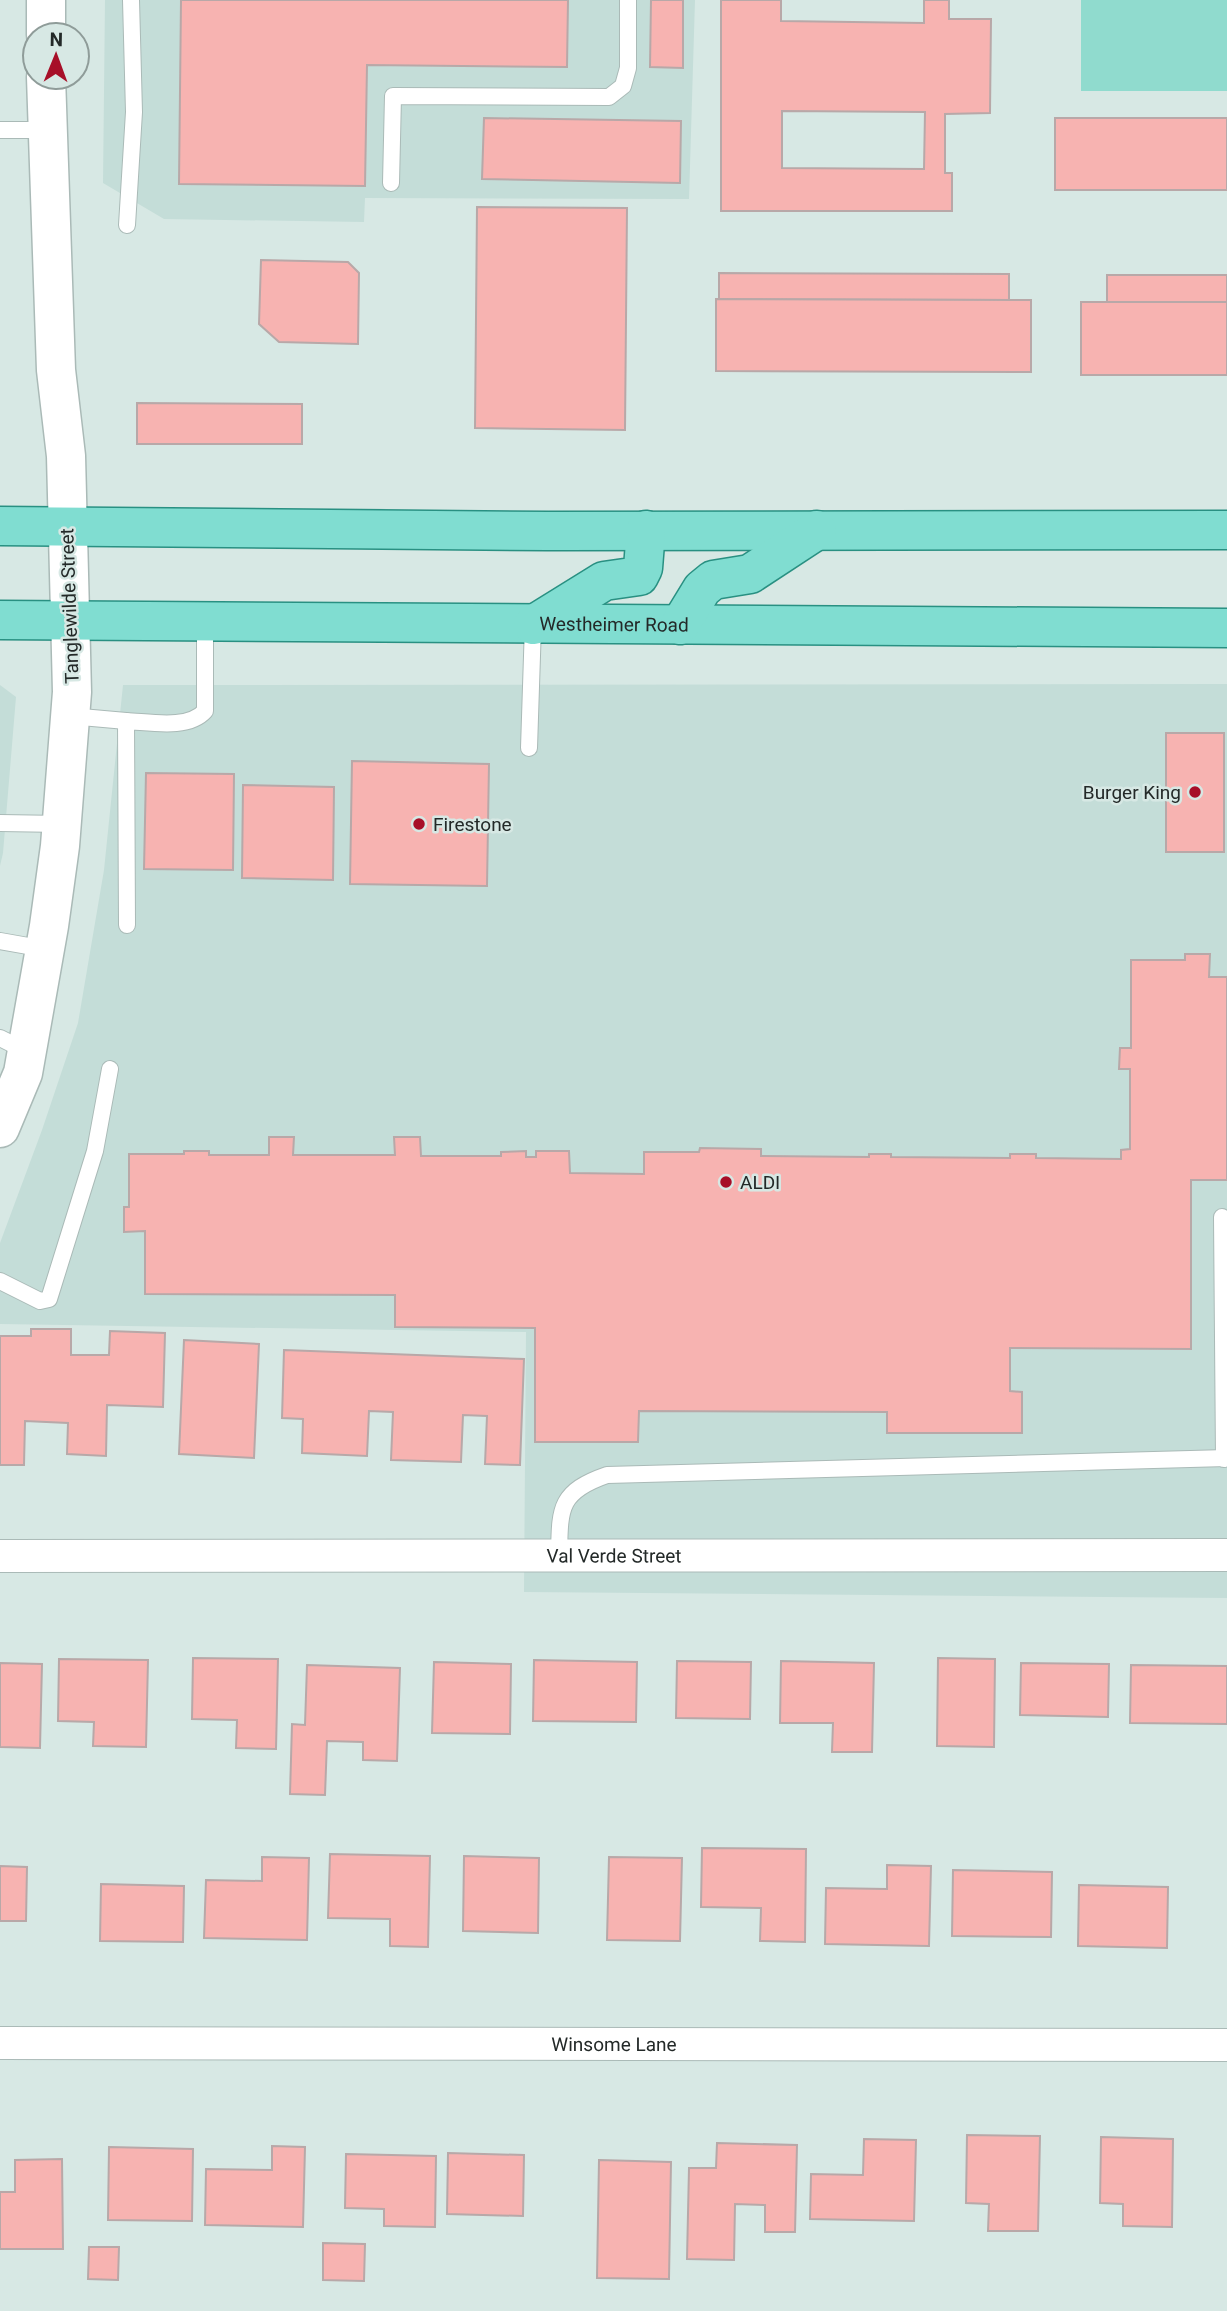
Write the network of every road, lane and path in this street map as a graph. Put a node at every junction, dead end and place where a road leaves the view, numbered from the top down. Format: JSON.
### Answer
{"nodes":[{"id":1,"x":46,"y":0,"type":"edge"},
{"id":2,"x":131,"y":0,"type":"edge"},
{"id":3,"x":628,"y":0,"type":"edge"},
{"id":4,"x":46,"y":21,"type":"edge"},
{"id":5,"x":46,"y":91,"type":"edge"},
{"id":6,"x":0,"y":130,"type":"edge"},
{"id":7,"x":47,"y":130,"type":"junction"},
{"id":8,"x":391,"y":183,"type":"dead end"},
{"id":9,"x":127,"y":225,"type":"dead end"},
{"id":10,"x":0,"y":526,"type":"edge"},
{"id":11,"x":67,"y":527,"type":"junction"},
{"id":12,"x":646,"y":530,"type":"junction"},
{"id":13,"x":817,"y":530,"type":"junction"},
{"id":14,"x":1227,"y":530,"type":"edge"},
{"id":15,"x":0,"y":620,"type":"edge"},
{"id":16,"x":70,"y":620,"type":"junction"},
{"id":17,"x":205,"y":620,"type":"junction"},
{"id":18,"x":533,"y":625,"type":"junction"},
{"id":19,"x":680,"y":625,"type":"junction"},
{"id":20,"x":1227,"y":628,"type":"edge"},
{"id":21,"x":70,"y":716,"type":"junction"},
{"id":22,"x":126,"y":721,"type":"junction"},
{"id":23,"x":529,"y":748,"type":"dead end"},
{"id":24,"x":0,"y":823,"type":"edge"},
{"id":25,"x":62,"y":824,"type":"junction"},
{"id":26,"x":127,"y":925,"type":"dead end"},
{"id":27,"x":0,"y":941,"type":"edge"},
{"id":28,"x":45,"y":949,"type":"junction"},
{"id":29,"x":14,"y":1045,"type":"edge"},
{"id":30,"x":110,"y":1069,"type":"dead end"},
{"id":31,"x":0,"y":1128,"type":"edge"},
{"id":32,"x":1222,"y":1217,"type":"dead end"},
{"id":33,"x":0,"y":1281,"type":"edge"},
{"id":34,"x":1225,"y":1459,"type":"edge"},
{"id":35,"x":1227,"y":1555,"type":"edge"},
{"id":36,"x":0,"y":1556,"type":"edge"},
{"id":37,"x":559,"y":1556,"type":"junction"},
{"id":38,"x":0,"y":2043,"type":"edge"},
{"id":39,"x":1227,"y":2045,"type":"edge"}],
"edges":[{"from":1,"to":4,"type":"street"},
{"from":2,"to":9,"type":"lane"},
{"from":3,"to":8,"type":"lane"},
{"from":5,"to":7,"type":"street","name":"Tanglewilde Street"},
{"from":6,"to":7,"type":"lane"},
{"from":7,"to":11,"type":"street","name":"Tanglewilde Street"},
{"from":10,"to":11,"type":"main road"},
{"from":11,"to":12,"type":"main road"},
{"from":11,"to":16,"type":"street","name":"Tanglewilde Street"},
{"from":12,"to":13,"type":"main road"},
{"from":12,"to":18,"type":"main road"},
{"from":13,"to":14,"type":"main road"},
{"from":13,"to":19,"type":"main road"},
{"from":15,"to":16,"type":"main road","name":"Westheimer Road"},
{"from":16,"to":17,"type":"main road","name":"Westheimer Road"},
{"from":16,"to":21,"type":"street","name":"Tanglewilde Street"},
{"from":17,"to":18,"type":"main road","name":"Westheimer Road"},
{"from":17,"to":22,"type":"lane"},
{"from":18,"to":19,"type":"main road","name":"Westheimer Road"},
{"from":18,"to":23,"type":"lane"},
{"from":19,"to":20,"type":"main road","name":"Westheimer Road"},
{"from":21,"to":22,"type":"lane"},
{"from":21,"to":25,"type":"street","name":"Tanglewilde Street"},
{"from":22,"to":26,"type":"lane"},
{"from":24,"to":25,"type":"lane"},
{"from":25,"to":28,"type":"street","name":"Tanglewilde Street"},
{"from":27,"to":28,"type":"lane"},
{"from":28,"to":29,"type":"street","name":"Tanglewilde Street"},
{"from":29,"to":31,"type":"street","name":"Tanglewilde Street"},
{"from":30,"to":33,"type":"lane"},
{"from":32,"to":34,"type":"lane"},
{"from":34,"to":37,"type":"lane"},
{"from":35,"to":37,"type":"street","name":"Val Verde Street"},
{"from":36,"to":37,"type":"street","name":"Val Verde Street"},
{"from":38,"to":39,"type":"street","name":"Winsome Lane"}]}
